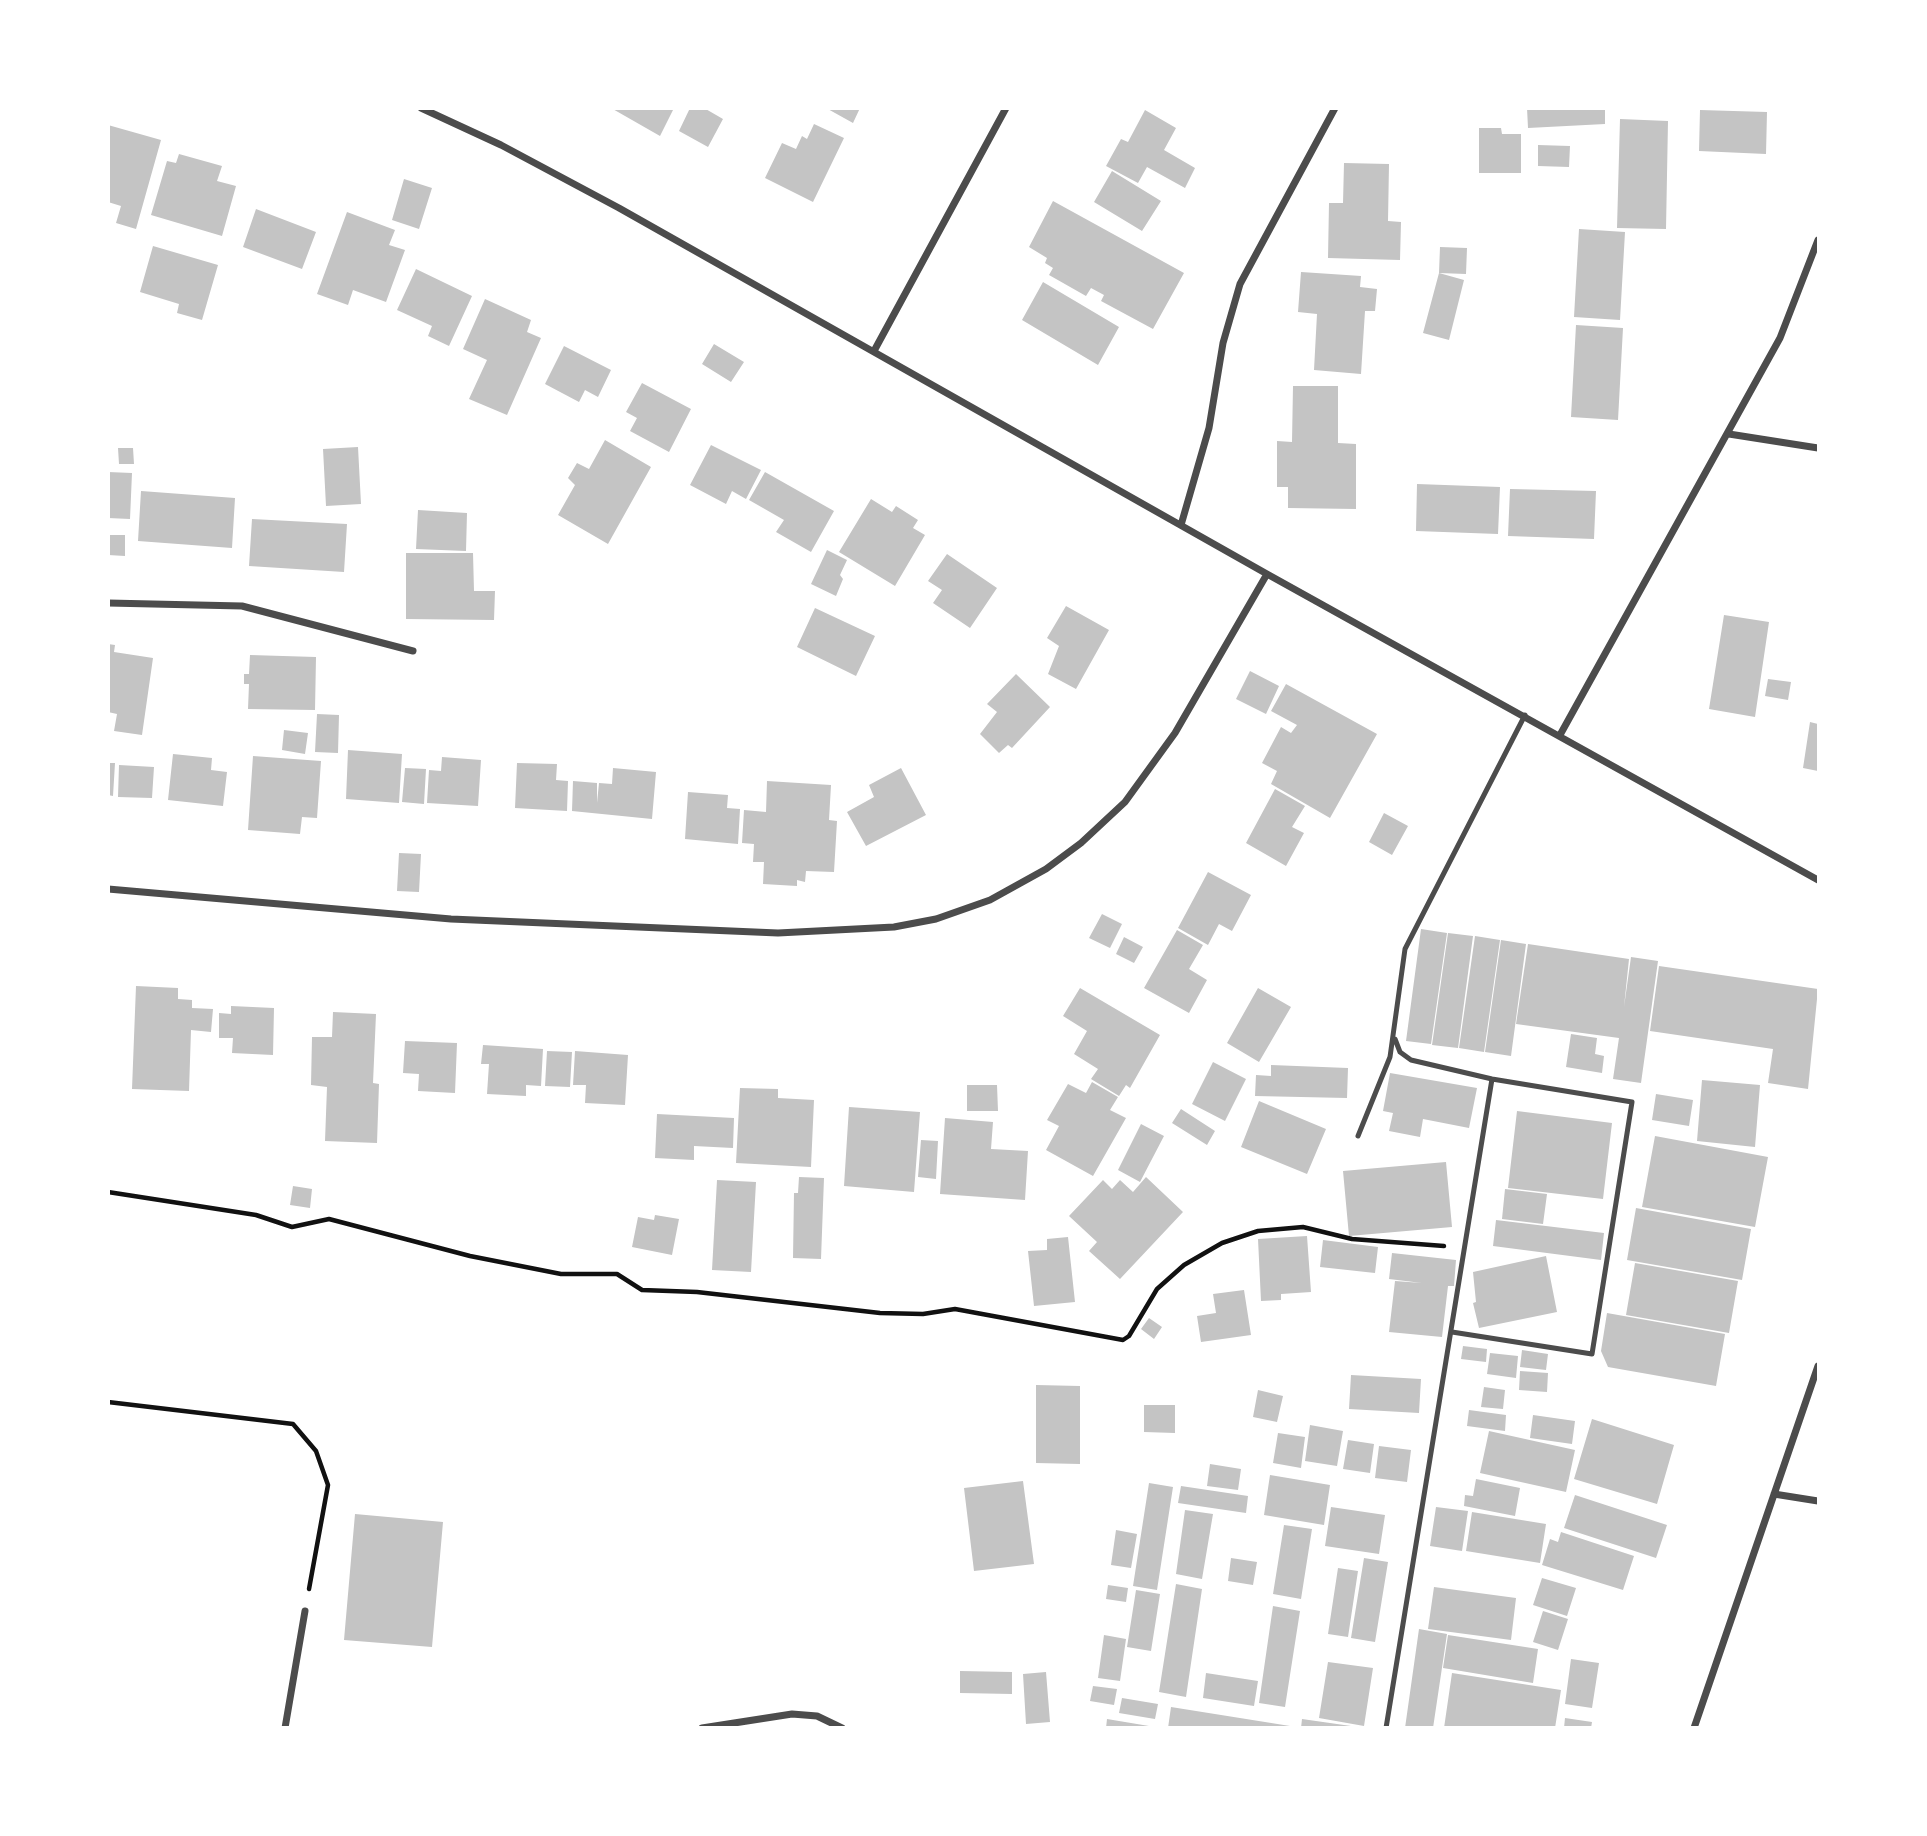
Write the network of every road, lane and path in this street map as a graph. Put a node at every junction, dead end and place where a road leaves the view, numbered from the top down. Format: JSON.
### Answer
{"nodes":[{"id":1,"x":421,"y":108,"type":"edge"},
{"id":2,"x":1006,"y":108,"type":"edge"},
{"id":3,"x":1335,"y":108,"type":"edge"},
{"id":4,"x":1818,"y":240,"type":"edge"},
{"id":5,"x":874,"y":351,"type":"junction"},
{"id":6,"x":1729,"y":434,"type":"junction"},
{"id":7,"x":1818,"y":448,"type":"edge"},
{"id":8,"x":1181,"y":525,"type":"junction"},
{"id":9,"x":1267,"y":573,"type":"junction"},
{"id":10,"x":108,"y":603,"type":"edge"},
{"id":11,"x":413,"y":651,"type":"dead end"},
{"id":12,"x":1525,"y":715,"type":"junction"},
{"id":13,"x":1560,"y":735,"type":"junction"},
{"id":14,"x":1818,"y":880,"type":"edge"},
{"id":15,"x":108,"y":889,"type":"edge"},
{"id":16,"x":1395,"y":1039,"type":"junction"},
{"id":17,"x":1492,"y":1079,"type":"junction"},
{"id":18,"x":1358,"y":1136,"type":"dead end"},
{"id":19,"x":108,"y":1192,"type":"edge"},
{"id":20,"x":1465,"y":1248,"type":"junction"},
{"id":21,"x":1452,"y":1332,"type":"junction"},
{"id":22,"x":1818,"y":1367,"type":"edge"},
{"id":23,"x":108,"y":1402,"type":"edge"},
{"id":24,"x":1773,"y":1494,"type":"junction"},
{"id":25,"x":1818,"y":1501,"type":"edge"},
{"id":26,"x":305,"y":1611,"type":"joint"},
{"id":27,"x":285,"y":1727,"type":"edge"},
{"id":28,"x":702,"y":1727,"type":"edge"},
{"id":29,"x":842,"y":1727,"type":"edge"},
{"id":30,"x":1386,"y":1727,"type":"edge"},
{"id":31,"x":1694,"y":1727,"type":"edge"}],
"edges":[{"from":1,"to":5,"type":"street"},
{"from":2,"to":5,"type":"street"},
{"from":3,"to":8,"type":"street"},
{"from":4,"to":6,"type":"street"},
{"from":5,"to":8,"type":"street"},
{"from":6,"to":7,"type":"street"},
{"from":6,"to":13,"type":"street"},
{"from":8,"to":9,"type":"street"},
{"from":9,"to":12,"type":"street"},
{"from":9,"to":15,"type":"street"},
{"from":10,"to":11,"type":"street"},
{"from":12,"to":13,"type":"street"},
{"from":12,"to":16,"type":"lane"},
{"from":13,"to":14,"type":"street"},
{"from":16,"to":17,"type":"lane"},
{"from":16,"to":18,"type":"lane"},
{"from":17,"to":20,"type":"lane"},
{"from":17,"to":21,"type":"lane"},
{"from":19,"to":20,"type":"path"},
{"from":20,"to":21,"type":"lane"},
{"from":21,"to":30,"type":"lane"},
{"from":22,"to":24,"type":"street"},
{"from":23,"to":26,"type":"path"},
{"from":24,"to":25,"type":"street"},
{"from":24,"to":31,"type":"street"},
{"from":26,"to":27,"type":"street"},
{"from":28,"to":29,"type":"street"}]}
